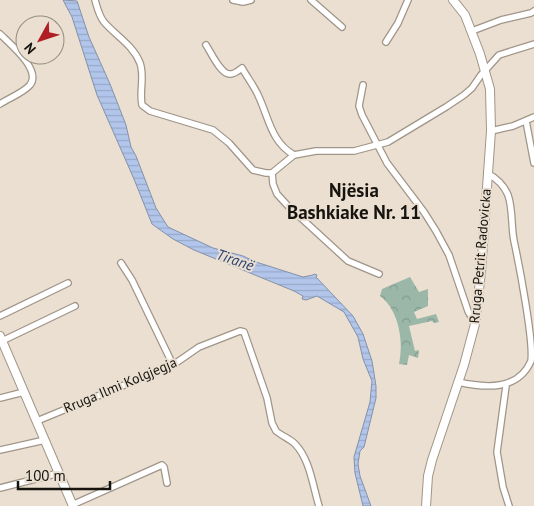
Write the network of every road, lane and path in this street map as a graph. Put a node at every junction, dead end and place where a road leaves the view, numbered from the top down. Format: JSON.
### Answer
{"nodes":[{"id":1,"x":95,"y":0,"type":"edge"},
{"id":2,"x":233,"y":0,"type":"edge"},
{"id":3,"x":251,"y":0,"type":"edge"},
{"id":4,"x":311,"y":0,"type":"edge"},
{"id":5,"x":408,"y":0,"type":"edge"},
{"id":6,"x":453,"y":0,"type":"edge"},
{"id":7,"x":534,"y":11,"type":"edge"},
{"id":8,"x":342,"y":27,"type":"dead end"},
{"id":9,"x":472,"y":31,"type":"junction"},
{"id":10,"x":0,"y":34,"type":"edge"},
{"id":11,"x":386,"y":42,"type":"dead end"},
{"id":12,"x":534,"y":44,"type":"edge"},
{"id":13,"x":206,"y":45,"type":"dead end"},
{"id":14,"x":485,"y":70,"type":"junction"},
{"id":15,"x":363,"y":85,"type":"dead end"},
{"id":16,"x":0,"y":104,"type":"edge"},
{"id":17,"x":534,"y":117,"type":"edge"},
{"id":18,"x":526,"y":121,"type":"junction"},
{"id":19,"x":491,"y":131,"type":"junction"},
{"id":20,"x":378,"y":144,"type":"junction"},
{"id":21,"x":294,"y":156,"type":"junction"},
{"id":22,"x":534,"y":163,"type":"edge"},
{"id":23,"x":272,"y":173,"type":"junction"},
{"id":24,"x":487,"y":173,"type":"junction"},
{"id":25,"x":121,"y":263,"type":"dead end"},
{"id":26,"x":379,"y":274,"type":"dead end"},
{"id":27,"x":68,"y":283,"type":"dead end"},
{"id":28,"x":75,"y":306,"type":"dead end"},
{"id":29,"x":0,"y":316,"type":"edge"},
{"id":30,"x":475,"y":324,"type":"junction"},
{"id":31,"x":1,"y":338,"type":"edge"},
{"id":32,"x":533,"y":357,"type":"edge"},
{"id":33,"x":173,"y":365,"type":"junction"},
{"id":34,"x":458,"y":382,"type":"junction"},
{"id":35,"x":506,"y":386,"type":"junction"},
{"id":36,"x":24,"y":392,"type":"junction"},
{"id":37,"x":0,"y":398,"type":"edge"},
{"id":38,"x":37,"y":421,"type":"junction"},
{"id":39,"x":45,"y":440,"type":"junction"},
{"id":40,"x":0,"y":450,"type":"edge"},
{"id":41,"x":59,"y":473,"type":"junction"},
{"id":42,"x":168,"y":483,"type":"dead end"},
{"id":43,"x":0,"y":488,"type":"edge"},
{"id":44,"x":73,"y":506,"type":"edge"},
{"id":45,"x":319,"y":506,"type":"edge"},
{"id":46,"x":426,"y":506,"type":"edge"},
{"id":47,"x":509,"y":506,"type":"edge"}],
"edges":[{"from":1,"to":23,"type":"street"},
{"from":2,"to":3,"type":"street"},
{"from":4,"to":8,"type":"street"},
{"from":5,"to":11,"type":"street"},
{"from":6,"to":9,"type":"main road","name":"Rruga Petrit Radovicka"},
{"from":7,"to":9,"type":"street"},
{"from":9,"to":14,"type":"main road","name":"Rruga Petrit Radovicka"},
{"from":10,"to":16,"type":"street"},
{"from":12,"to":14,"type":"street"},
{"from":13,"to":21,"type":"street"},
{"from":14,"to":19,"type":"main road","name":"Rruga Petrit Radovicka"},
{"from":14,"to":20,"type":"street"},
{"from":15,"to":20,"type":"street"},
{"from":17,"to":18,"type":"street"},
{"from":18,"to":19,"type":"street"},
{"from":18,"to":22,"type":"street"},
{"from":19,"to":24,"type":"main road","name":"Rruga Petrit Radovicka"},
{"from":20,"to":21,"type":"street"},
{"from":20,"to":30,"type":"street"},
{"from":21,"to":23,"type":"street"},
{"from":23,"to":26,"type":"street"},
{"from":24,"to":30,"type":"main road","name":"Rruga Petrit Radovicka"},
{"from":24,"to":32,"type":"street"},
{"from":25,"to":33,"type":"street"},
{"from":27,"to":29,"type":"street"},
{"from":28,"to":31,"type":"street"},
{"from":30,"to":34,"type":"main road","name":"Rruga Petrit Radovicka"},
{"from":31,"to":36,"type":"main road"},
{"from":32,"to":35,"type":"street"},
{"from":33,"to":38,"type":"street","name":"Rruga Ilmi Kolgjegja"},
{"from":33,"to":45,"type":"street","name":"Rruga Ilmi Kolgjegja"},
{"from":34,"to":35,"type":"street"},
{"from":34,"to":46,"type":"main road","name":"Rruga Petrit Radovicka"},
{"from":35,"to":47,"type":"street"},
{"from":36,"to":37,"type":"street"},
{"from":36,"to":38,"type":"main road"},
{"from":38,"to":39,"type":"main road"},
{"from":39,"to":40,"type":"street"},
{"from":39,"to":41,"type":"main road"},
{"from":41,"to":43,"type":"street"},
{"from":41,"to":44,"type":"main road"},
{"from":42,"to":44,"type":"street"}]}
